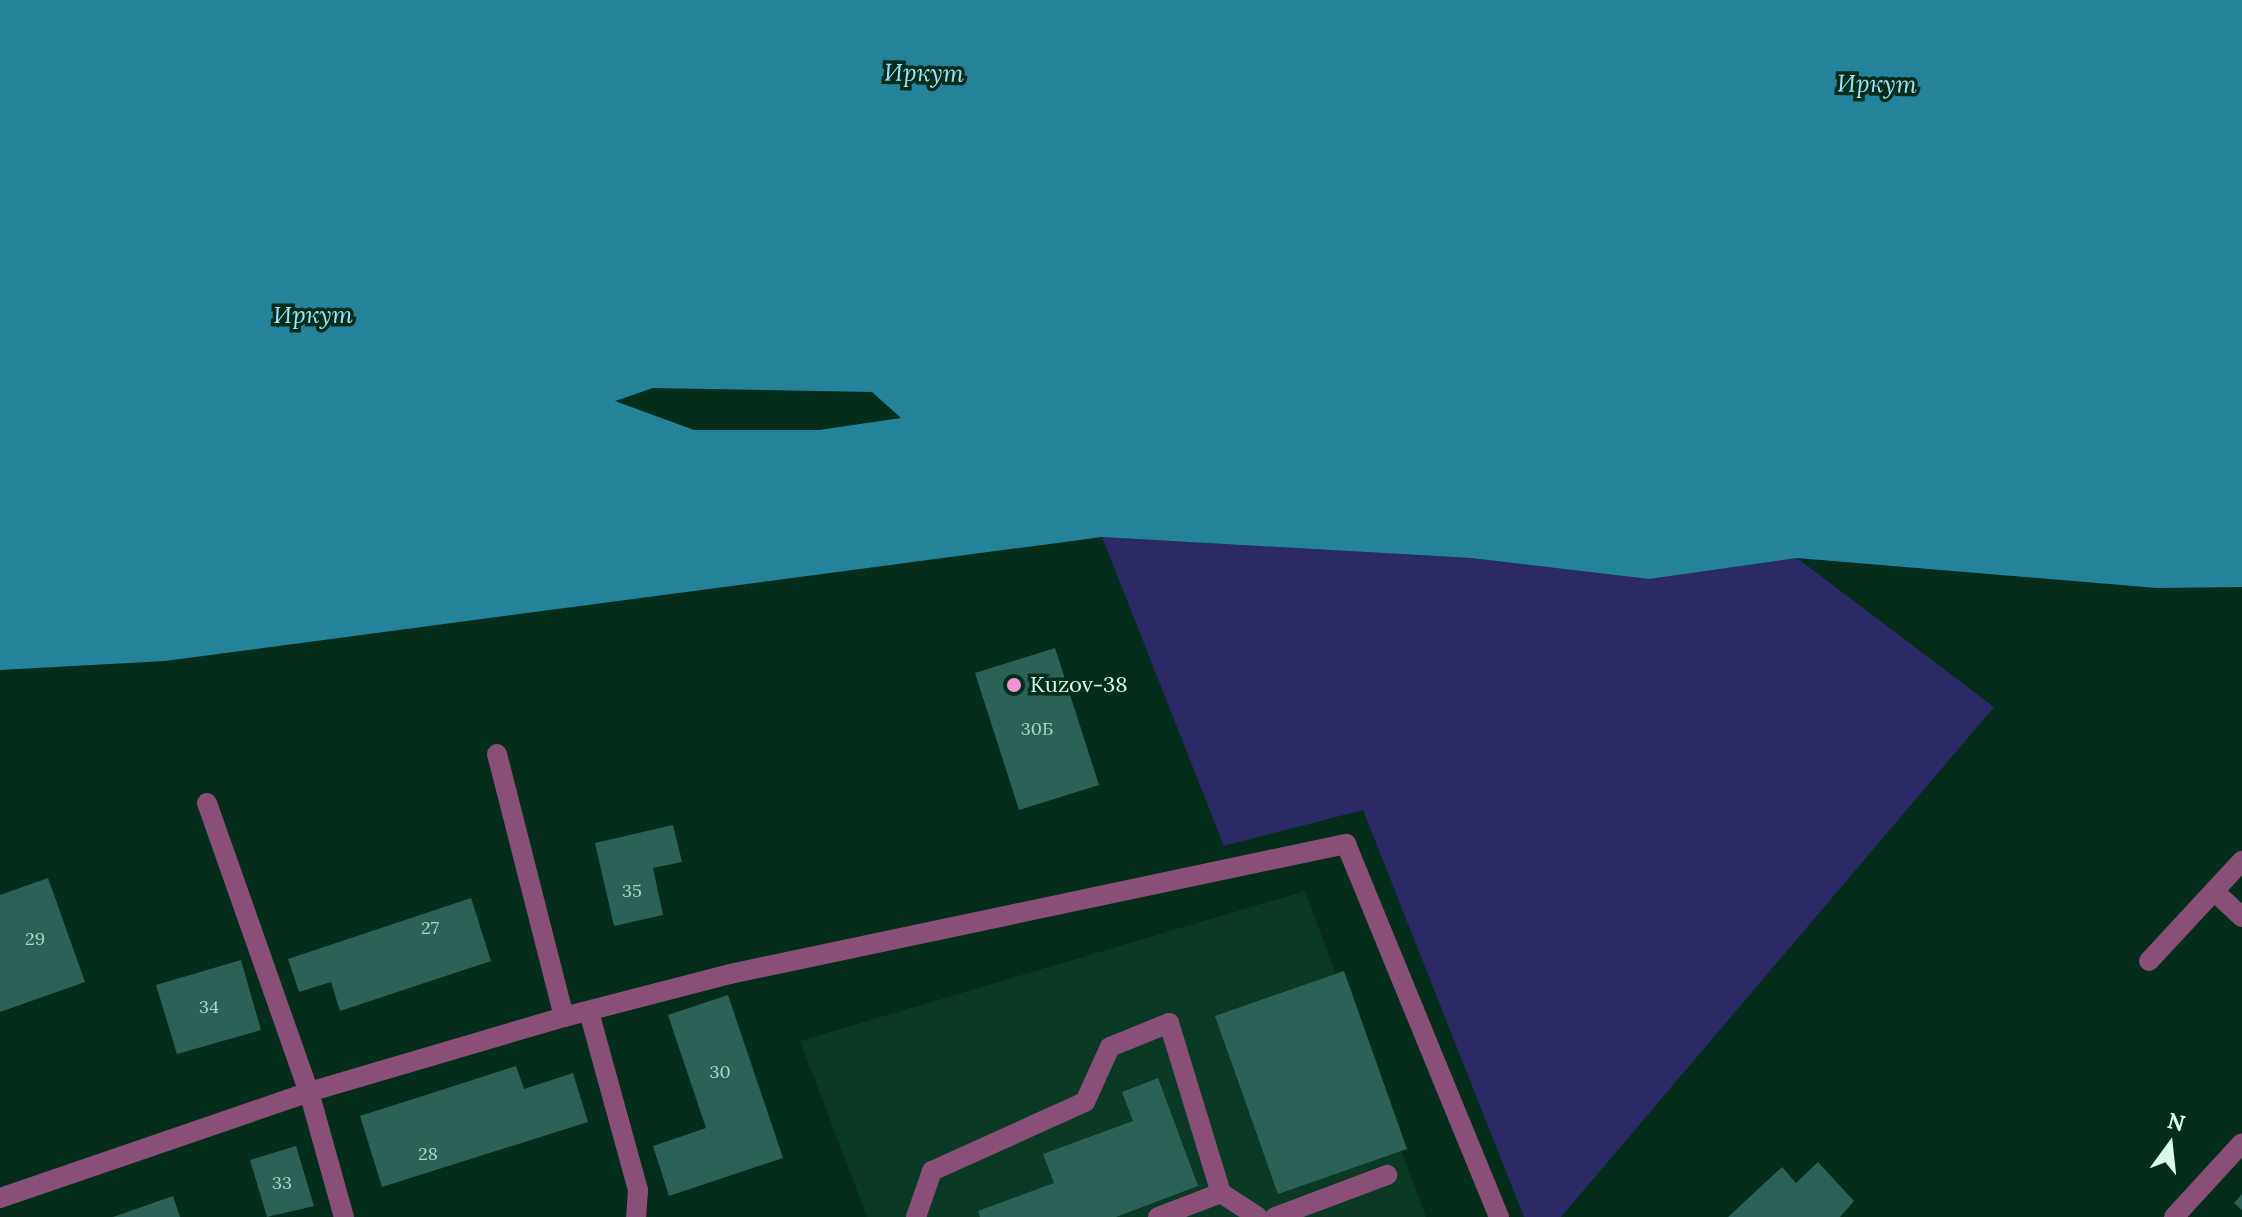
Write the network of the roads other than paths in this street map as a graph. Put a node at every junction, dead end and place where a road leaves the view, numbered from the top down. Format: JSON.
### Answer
{"nodes":[{"id":1,"x":497,"y":754,"type":"dead end"},
{"id":2,"x":207,"y":803,"type":"dead end"},
{"id":3,"x":2242,"y":861,"type":"edge"},
{"id":4,"x":2214,"y":891,"type":"junction"},
{"id":5,"x":2242,"y":917,"type":"edge"},
{"id":6,"x":2149,"y":961,"type":"dead end"},
{"id":7,"x":589,"y":1012,"type":"junction"},
{"id":8,"x":564,"y":1017,"type":"junction"},
{"id":9,"x":309,"y":1092,"type":"junction"},
{"id":10,"x":2242,"y":1143,"type":"edge"},
{"id":11,"x":1387,"y":1175,"type":"dead end"},
{"id":12,"x":1221,"y":1193,"type":"junction"},
{"id":13,"x":0,"y":1198,"type":"edge"},
{"id":14,"x":344,"y":1217,"type":"edge"},
{"id":15,"x":636,"y":1217,"type":"edge"},
{"id":16,"x":916,"y":1217,"type":"edge"},
{"id":17,"x":1158,"y":1217,"type":"edge"},
{"id":18,"x":1258,"y":1217,"type":"edge"},
{"id":19,"x":1275,"y":1217,"type":"edge"},
{"id":20,"x":1499,"y":1217,"type":"edge"},
{"id":21,"x":2174,"y":1217,"type":"edge"}],
"edges":[{"from":1,"to":8,"type":"street"},
{"from":2,"to":9,"type":"street"},
{"from":3,"to":4,"type":"street"},
{"from":4,"to":5,"type":"street"},
{"from":4,"to":6,"type":"street"},
{"from":7,"to":8,"type":"street"},
{"from":7,"to":15,"type":"street"},
{"from":7,"to":20,"type":"street"},
{"from":8,"to":9,"type":"street"},
{"from":9,"to":13,"type":"street"},
{"from":9,"to":14,"type":"street"},
{"from":10,"to":21,"type":"street"},
{"from":11,"to":19,"type":"street"},
{"from":12,"to":16,"type":"street"},
{"from":12,"to":17,"type":"street"},
{"from":12,"to":18,"type":"street"}]}
